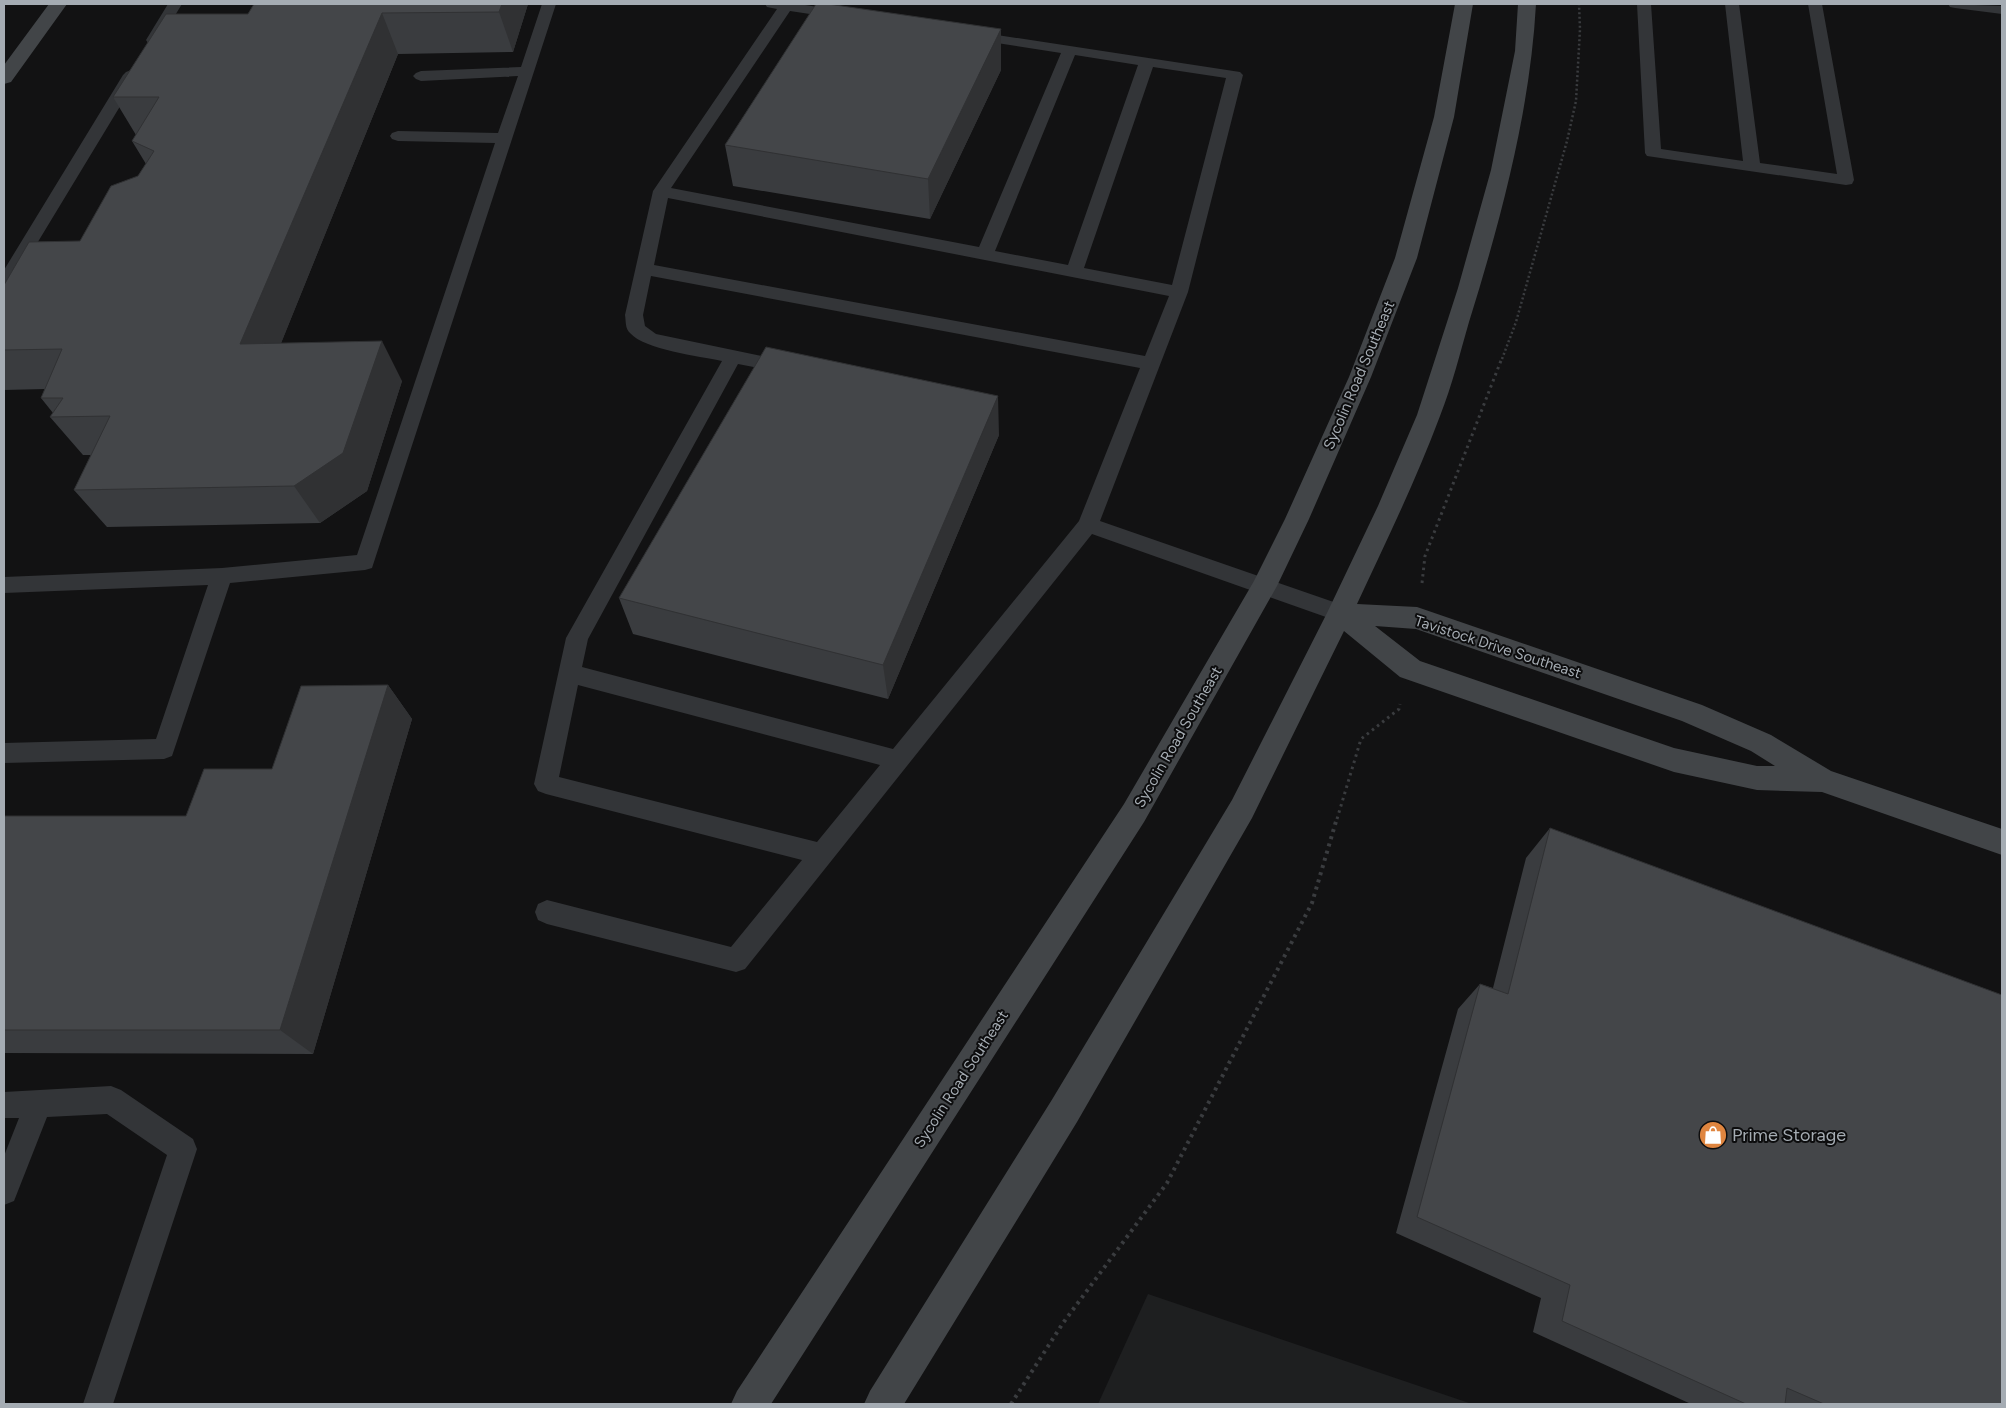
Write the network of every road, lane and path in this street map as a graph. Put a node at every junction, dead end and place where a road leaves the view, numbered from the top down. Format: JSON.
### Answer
{"nodes":[{"id":1,"x":58,"y":4,"type":"edge"},
{"id":2,"x":175,"y":4,"type":"edge"},
{"id":3,"x":549,"y":4,"type":"edge"},
{"id":4,"x":1464,"y":4,"type":"edge"},
{"id":5,"x":1527,"y":4,"type":"edge"},
{"id":6,"x":1579,"y":4,"type":"edge"},
{"id":7,"x":1644,"y":4,"type":"edge"},
{"id":8,"x":1732,"y":4,"type":"edge"},
{"id":9,"x":1815,"y":4,"type":"edge"},
{"id":10,"x":1955,"y":4,"type":"edge"},
{"id":11,"x":2000,"y":4,"type":"edge"},
{"id":12,"x":779,"y":5,"type":"edge"},
{"id":13,"x":2002,"y":10,"type":"edge"},
{"id":14,"x":855,"y":16,"type":"edge"},
{"id":15,"x":953,"y":32,"type":"edge"},
{"id":16,"x":1070,"y":50,"type":"junction"},
{"id":17,"x":1147,"y":62,"type":"junction"},
{"id":18,"x":527,"y":71,"type":"junction"},
{"id":19,"x":421,"y":76,"type":"dead end"},
{"id":20,"x":4,"y":78,"type":"edge"},
{"id":21,"x":398,"y":136,"type":"dead end"},
{"id":22,"x":505,"y":138,"type":"junction"},
{"id":23,"x":1752,"y":167,"type":"junction"},
{"id":24,"x":661,"y":191,"type":"junction"},
{"id":25,"x":985,"y":254,"type":"junction"},
{"id":26,"x":644,"y":269,"type":"junction"},
{"id":27,"x":1074,"y":271,"type":"junction"},
{"id":28,"x":4,"y":284,"type":"edge"},
{"id":29,"x":1179,"y":292,"type":"junction"},
{"id":30,"x":733,"y":357,"type":"junction"},
{"id":31,"x":1151,"y":364,"type":"junction"},
{"id":32,"x":808,"y":371,"type":"edge"},
{"id":33,"x":1088,"y":525,"type":"junction"},
{"id":34,"x":222,"y":576,"type":"junction"},
{"id":35,"x":4,"y":585,"type":"edge"},
{"id":36,"x":1264,"y":586,"type":"junction"},
{"id":37,"x":1340,"y":614,"type":"junction"},
{"id":38,"x":1417,"y":618,"type":"junction"},
{"id":39,"x":1410,"y":669,"type":"junction"},
{"id":40,"x":569,"y":673,"type":"junction"},
{"id":41,"x":4,"y":753,"type":"edge"},
{"id":42,"x":898,"y":760,"type":"junction"},
{"id":43,"x":1822,"y":780,"type":"junction"},
{"id":44,"x":2002,"y":842,"type":"edge"},
{"id":45,"x":822,"y":854,"type":"junction"},
{"id":46,"x":547,"y":912,"type":"dead end"},
{"id":47,"x":38,"y":1104,"type":"junction"},
{"id":48,"x":4,"y":1105,"type":"edge"},
{"id":49,"x":4,"y":1191,"type":"edge"},
{"id":50,"x":98,"y":1404,"type":"edge"},
{"id":51,"x":750,"y":1404,"type":"edge"},
{"id":52,"x":883,"y":1404,"type":"edge"},
{"id":53,"x":1011,"y":1404,"type":"edge"}],
"edges":[{"from":1,"to":20,"type":"main road"},
{"from":2,"to":28,"type":"lane"},
{"from":3,"to":18,"type":"lane"},
{"from":4,"to":36,"type":"main road","name":"Sycolin Road Southeast"},
{"from":5,"to":37,"type":"main road"},
{"from":6,"to":38,"type":"path"},
{"from":7,"to":23,"type":"lane"},
{"from":8,"to":23,"type":"lane"},
{"from":9,"to":23,"type":"lane"},
{"from":10,"to":13,"type":"lane"},
{"from":11,"to":13,"type":"lane"},
{"from":12,"to":14,"type":"lane"},
{"from":12,"to":24,"type":"lane"},
{"from":15,"to":16,"type":"lane"},
{"from":16,"to":17,"type":"lane"},
{"from":16,"to":25,"type":"lane"},
{"from":17,"to":27,"type":"lane"},
{"from":17,"to":29,"type":"lane"},
{"from":18,"to":19,"type":"lane"},
{"from":18,"to":22,"type":"lane"},
{"from":21,"to":22,"type":"lane"},
{"from":22,"to":34,"type":"lane"},
{"from":24,"to":25,"type":"lane"},
{"from":24,"to":26,"type":"lane"},
{"from":25,"to":27,"type":"lane"},
{"from":26,"to":30,"type":"lane"},
{"from":26,"to":31,"type":"lane"},
{"from":27,"to":29,"type":"lane"},
{"from":29,"to":31,"type":"lane"},
{"from":30,"to":32,"type":"lane"},
{"from":30,"to":40,"type":"lane"},
{"from":31,"to":33,"type":"lane"},
{"from":33,"to":36,"type":"lane"},
{"from":33,"to":42,"type":"lane"},
{"from":34,"to":35,"type":"lane"},
{"from":34,"to":41,"type":"lane"},
{"from":36,"to":37,"type":"lane"},
{"from":36,"to":51,"type":"main road","name":"Sycolin Road Southeast"},
{"from":37,"to":38,"type":"main road","name":"Tavistock Drive Southeast"},
{"from":37,"to":39,"type":"main road","name":"Tavistock Drive Southeast"},
{"from":37,"to":52,"type":"main road"},
{"from":38,"to":43,"type":"main road","name":"Tavistock Drive Southeast"},
{"from":39,"to":43,"type":"main road","name":"Tavistock Drive Southeast"},
{"from":39,"to":53,"type":"path"},
{"from":40,"to":42,"type":"lane"},
{"from":40,"to":45,"type":"lane"},
{"from":42,"to":45,"type":"lane"},
{"from":43,"to":44,"type":"main road","name":"Tavistock Drive Southeast"},
{"from":45,"to":46,"type":"lane"},
{"from":47,"to":48,"type":"lane"},
{"from":47,"to":49,"type":"lane"},
{"from":47,"to":50,"type":"lane"}]}
